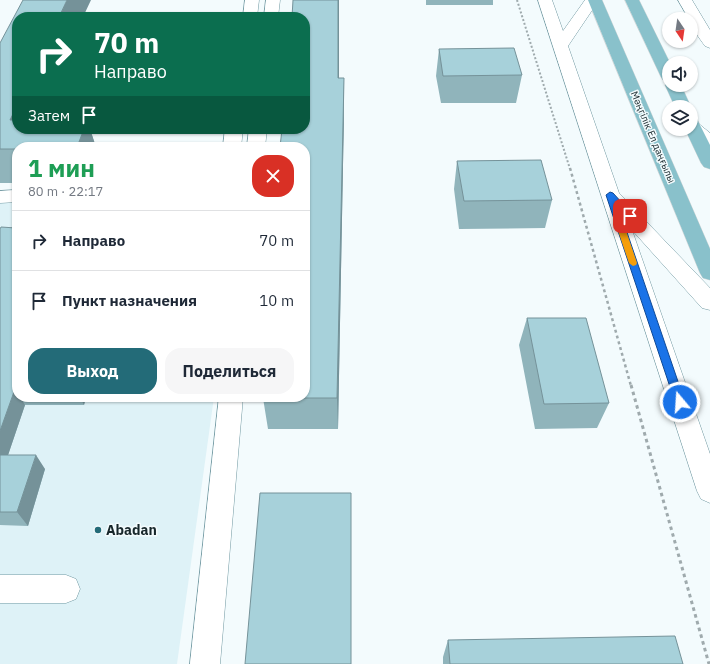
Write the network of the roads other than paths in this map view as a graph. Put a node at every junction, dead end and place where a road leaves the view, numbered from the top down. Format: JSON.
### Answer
{"nodes":[{"id":1,"x":252,"y":0,"type":"edge"},
{"id":2,"x":273,"y":0,"type":"edge"},
{"id":3,"x":545,"y":0,"type":"edge"},
{"id":4,"x":592,"y":0,"type":"edge"},
{"id":5,"x":595,"y":0,"type":"edge"},
{"id":6,"x":632,"y":0,"type":"edge"},
{"id":7,"x":643,"y":0,"type":"edge"},
{"id":8,"x":685,"y":0,"type":"edge"},
{"id":9,"x":251,"y":12,"type":"edge"},
{"id":10,"x":272,"y":12,"type":"edge"},
{"id":11,"x":710,"y":43,"type":"edge"},
{"id":12,"x":560,"y":46,"type":"junction"},
{"id":13,"x":662,"y":59,"type":"edge"},
{"id":14,"x":662,"y":63,"type":"edge"},
{"id":15,"x":698,"y":130,"type":"edge"},
{"id":16,"x":697,"y":136,"type":"edge"},
{"id":17,"x":710,"y":141,"type":"edge"},
{"id":18,"x":710,"y":163,"type":"edge"},
{"id":19,"x":610,"y":195,"type":"junction"},
{"id":20,"x":12,"y":196,"type":"edge"},
{"id":21,"x":0,"y":197,"type":"edge"},
{"id":22,"x":710,"y":273,"type":"edge"},
{"id":23,"x":710,"y":302,"type":"edge"},
{"id":24,"x":231,"y":402,"type":"edge"},
{"id":25,"x":710,"y":491,"type":"edge"},
{"id":26,"x":0,"y":589,"type":"edge"},
{"id":27,"x":66,"y":589,"type":"dead end"},
{"id":28,"x":205,"y":664,"type":"edge"}],
"edges":[{"from":1,"to":9,"type":"lane"},
{"from":2,"to":10,"type":"lane"},
{"from":3,"to":12,"type":"lane"},
{"from":4,"to":12,"type":"lane"},
{"from":5,"to":22,"type":"main road","name":"Мәңгілік Ел даңғылы"},
{"from":6,"to":14,"type":"main road"},
{"from":7,"to":13,"type":"main road"},
{"from":8,"to":11,"type":"lane"},
{"from":12,"to":19,"type":"lane"},
{"from":15,"to":17,"type":"lane"},
{"from":16,"to":18,"type":"main road"},
{"from":19,"to":23,"type":"lane"},
{"from":19,"to":25,"type":"lane"},
{"from":20,"to":21,"type":"lane"},
{"from":24,"to":28,"type":"lane"},
{"from":26,"to":27,"type":"lane"}]}
